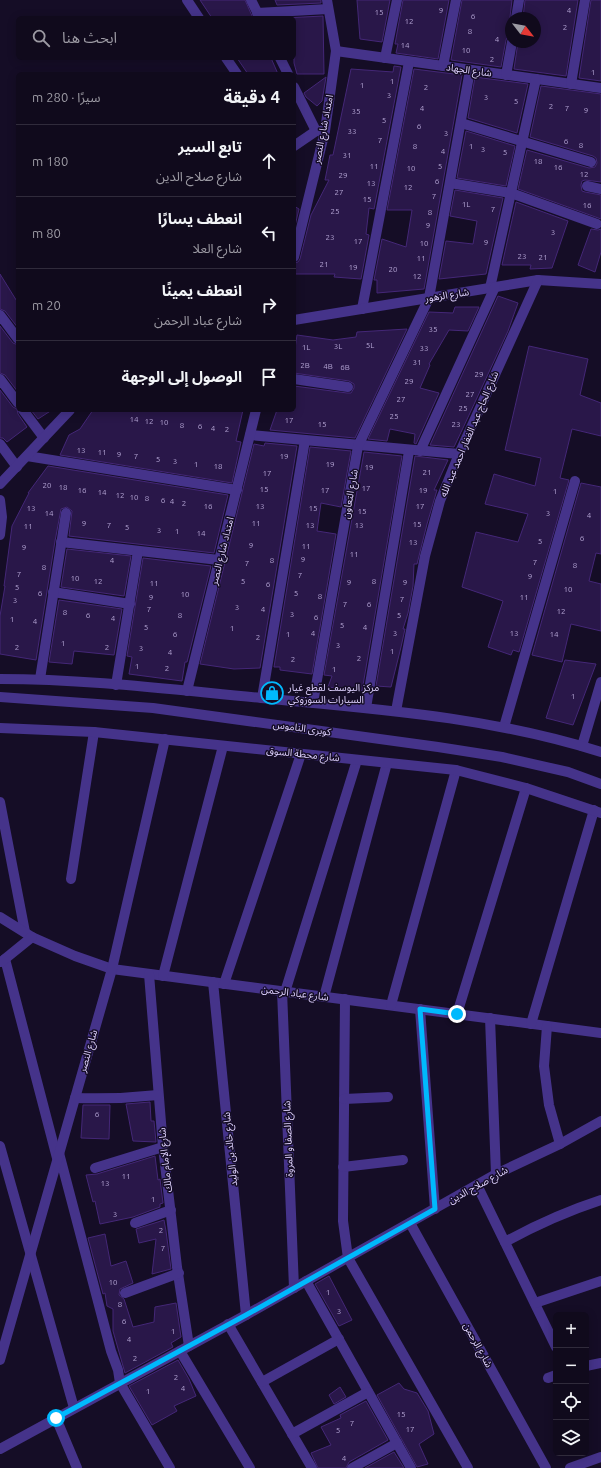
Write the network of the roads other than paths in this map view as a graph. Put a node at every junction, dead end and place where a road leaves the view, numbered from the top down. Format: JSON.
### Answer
{"nodes":[{"id":1,"x":187,"y":0,"type":"edge"},
{"id":2,"x":251,"y":0,"type":"edge"},
{"id":3,"x":397,"y":0,"type":"edge"},
{"id":4,"x":456,"y":0,"type":"edge"},
{"id":5,"x":519,"y":0,"type":"edge"},
{"id":6,"x":585,"y":0,"type":"edge"},
{"id":7,"x":328,"y":4,"type":"edge"},
{"id":8,"x":517,"y":12,"type":"edge"},
{"id":9,"x":198,"y":16,"type":"edge"},
{"id":10,"x":258,"y":16,"type":"edge"},
{"id":11,"x":511,"y":48,"type":"edge"},
{"id":12,"x":336,"y":51,"type":"junction"},
{"id":13,"x":385,"y":58,"type":"junction"},
{"id":14,"x":227,"y":60,"type":"edge"},
{"id":15,"x":281,"y":60,"type":"edge"},
{"id":16,"x":409,"y":62,"type":"junction"},
{"id":17,"x":443,"y":66,"type":"junction"},
{"id":18,"x":470,"y":70,"type":"junction"},
{"id":19,"x":236,"y":72,"type":"edge"},
{"id":20,"x":287,"y":72,"type":"edge"},
{"id":21,"x":506,"y":75,"type":"junction"},
{"id":22,"x":536,"y":79,"type":"junction"},
{"id":23,"x":571,"y":84,"type":"junction"},
{"id":24,"x":601,"y":88,"type":"edge"},
{"id":25,"x":296,"y":90,"type":"edge"},
{"id":26,"x":461,"y":123,"type":"junction"},
{"id":27,"x":320,"y":131,"type":"junction"},
{"id":28,"x":522,"y":142,"type":"junction"},
{"id":29,"x":296,"y":145,"type":"edge"},
{"id":30,"x":591,"y":162,"type":"dead end"},
{"id":31,"x":450,"y":183,"type":"junction"},
{"id":32,"x":587,"y":186,"type":"dead end"},
{"id":33,"x":601,"y":189,"type":"edge"},
{"id":34,"x":510,"y":193,"type":"junction"},
{"id":35,"x":597,"y":224,"type":"dead end"},
{"id":36,"x":296,"y":247,"type":"edge"},
{"id":37,"x":538,"y":280,"type":"junction"},
{"id":38,"x":601,"y":284,"type":"edge"},
{"id":39,"x":492,"y":288,"type":"junction"},
{"id":40,"x":429,"y":298,"type":"junction"},
{"id":41,"x":362,"y":309,"type":"junction"},
{"id":42,"x":0,"y":315,"type":"edge"},
{"id":43,"x":296,"y":320,"type":"edge"},
{"id":44,"x":16,"y":336,"type":"edge"},
{"id":45,"x":0,"y":379,"type":"edge"},
{"id":46,"x":296,"y":379,"type":"edge"},
{"id":47,"x":348,"y":387,"type":"dead end"},
{"id":48,"x":16,"y":400,"type":"edge"},
{"id":49,"x":24,"y":412,"type":"edge"},
{"id":50,"x":68,"y":412,"type":"edge"},
{"id":51,"x":256,"y":412,"type":"edge"},
{"id":52,"x":250,"y":435,"type":"junction"},
{"id":53,"x":44,"y":438,"type":"junction"},
{"id":54,"x":305,"y":440,"type":"junction"},
{"id":55,"x":0,"y":444,"type":"edge"},
{"id":56,"x":358,"y":446,"type":"junction"},
{"id":57,"x":409,"y":451,"type":"junction"},
{"id":58,"x":420,"y":451,"type":"junction"},
{"id":59,"x":459,"y":454,"type":"junction"},
{"id":60,"x":26,"y":456,"type":"junction"},
{"id":61,"x":16,"y":467,"type":"junction"},
{"id":62,"x":575,"y":481,"type":"dead end"},
{"id":63,"x":0,"y":484,"type":"edge"},
{"id":64,"x":237,"y":490,"type":"junction"},
{"id":65,"x":0,"y":500,"type":"edge"},
{"id":66,"x":66,"y":513,"type":"dead end"},
{"id":67,"x":0,"y":535,"type":"edge"},
{"id":68,"x":61,"y":542,"type":"junction"},
{"id":69,"x":138,"y":551,"type":"junction"},
{"id":70,"x":219,"y":560,"type":"junction"},
{"id":71,"x":53,"y":592,"type":"junction"},
{"id":72,"x":130,"y":604,"type":"junction"},
{"id":73,"x":0,"y":679,"type":"edge"},
{"id":74,"x":40,"y":679,"type":"junction"},
{"id":75,"x":601,"y":682,"type":"edge"},
{"id":76,"x":116,"y":685,"type":"junction"},
{"id":77,"x":187,"y":691,"type":"junction"},
{"id":78,"x":0,"y":697,"type":"edge"},
{"id":79,"x":262,"y":698,"type":"junction"},
{"id":80,"x":313,"y":703,"type":"junction"},
{"id":81,"x":366,"y":708,"type":"junction"},
{"id":82,"x":396,"y":711,"type":"junction"},
{"id":83,"x":504,"y":727,"type":"junction"},
{"id":84,"x":0,"y":728,"type":"edge"},
{"id":85,"x":94,"y":732,"type":"junction"},
{"id":86,"x":165,"y":740,"type":"junction"},
{"id":87,"x":223,"y":746,"type":"junction"},
{"id":88,"x":582,"y":746,"type":"junction"},
{"id":89,"x":601,"y":752,"type":"edge"},
{"id":90,"x":301,"y":754,"type":"junction"},
{"id":91,"x":357,"y":760,"type":"junction"},
{"id":92,"x":387,"y":763,"type":"junction"},
{"id":93,"x":456,"y":770,"type":"junction"},
{"id":94,"x":601,"y":784,"type":"edge"},
{"id":95,"x":526,"y":788,"type":"junction"},
{"id":96,"x":0,"y":802,"type":"edge"},
{"id":97,"x":597,"y":811,"type":"edge"},
{"id":98,"x":71,"y":879,"type":"dead end"},
{"id":99,"x":0,"y":917,"type":"edge"},
{"id":100,"x":28,"y":935,"type":"junction"},
{"id":101,"x":3,"y":961,"type":"edge"},
{"id":102,"x":112,"y":969,"type":"junction"},
{"id":103,"x":149,"y":974,"type":"junction"},
{"id":104,"x":163,"y":976,"type":"junction"},
{"id":105,"x":213,"y":982,"type":"junction"},
{"id":106,"x":224,"y":984,"type":"junction"},
{"id":107,"x":284,"y":992,"type":"junction"},
{"id":108,"x":324,"y":997,"type":"junction"},
{"id":109,"x":345,"y":999,"type":"junction"},
{"id":110,"x":391,"y":1005,"type":"junction"},
{"id":111,"x":420,"y":1009,"type":"junction"},
{"id":112,"x":457,"y":1014,"type":"junction"},
{"id":113,"x":490,"y":1018,"type":"junction"},
{"id":114,"x":531,"y":1024,"type":"junction"},
{"id":115,"x":547,"y":1026,"type":"junction"},
{"id":116,"x":601,"y":1033,"type":"edge"},
{"id":117,"x":158,"y":1095,"type":"junction"},
{"id":118,"x":388,"y":1097,"type":"dead end"},
{"id":119,"x":75,"y":1098,"type":"junction"},
{"id":120,"x":344,"y":1099,"type":"junction"},
{"id":121,"x":601,"y":1121,"type":"edge"},
{"id":122,"x":560,"y":1144,"type":"junction"},
{"id":123,"x":0,"y":1146,"type":"edge"},
{"id":124,"x":163,"y":1147,"type":"junction"},
{"id":125,"x":58,"y":1155,"type":"junction"},
{"id":126,"x":403,"y":1160,"type":"dead end"},
{"id":127,"x":344,"y":1167,"type":"junction"},
{"id":128,"x":95,"y":1168,"type":"dead end"},
{"id":129,"x":496,"y":1174,"type":"junction"},
{"id":130,"x":477,"y":1185,"type":"junction"},
{"id":131,"x":601,"y":1200,"type":"edge"},
{"id":132,"x":435,"y":1209,"type":"junction"},
{"id":133,"x":171,"y":1210,"type":"junction"},
{"id":134,"x":135,"y":1223,"type":"dead end"},
{"id":135,"x":410,"y":1223,"type":"junction"},
{"id":136,"x":505,"y":1242,"type":"junction"},
{"id":137,"x":30,"y":1254,"type":"junction"},
{"id":138,"x":348,"y":1258,"type":"junction"},
{"id":139,"x":179,"y":1273,"type":"junction"},
{"id":140,"x":306,"y":1281,"type":"junction"},
{"id":141,"x":601,"y":1281,"type":"edge"},
{"id":142,"x":294,"y":1288,"type":"junction"},
{"id":143,"x":125,"y":1293,"type":"dead end"},
{"id":144,"x":534,"y":1303,"type":"junction"},
{"id":145,"x":246,"y":1315,"type":"junction"},
{"id":146,"x":228,"y":1324,"type":"junction"},
{"id":147,"x":339,"y":1340,"type":"junction"},
{"id":148,"x":553,"y":1341,"type":"edge"},
{"id":149,"x":184,"y":1348,"type":"junction"},
{"id":150,"x":0,"y":1360,"type":"edge"},
{"id":151,"x":601,"y":1363,"type":"edge"},
{"id":152,"x":589,"y":1365,"type":"edge"},
{"id":153,"x":262,"y":1382,"type":"junction"},
{"id":154,"x":120,"y":1383,"type":"junction"},
{"id":155,"x":368,"y":1392,"type":"junction"},
{"id":156,"x":74,"y":1408,"type":"junction"},
{"id":157,"x":56,"y":1418,"type":"junction"},
{"id":158,"x":292,"y":1434,"type":"junction"},
{"id":159,"x":397,"y":1443,"type":"junction"},
{"id":160,"x":0,"y":1449,"type":"edge"},
{"id":161,"x":601,"y":1457,"type":"edge"},
{"id":162,"x":77,"y":1468,"type":"edge"},
{"id":163,"x":170,"y":1468,"type":"edge"},
{"id":164,"x":250,"y":1468,"type":"edge"},
{"id":165,"x":312,"y":1468,"type":"edge"},
{"id":166,"x":352,"y":1468,"type":"edge"},
{"id":167,"x":411,"y":1468,"type":"edge"},
{"id":168,"x":468,"y":1468,"type":"edge"},
{"id":169,"x":546,"y":1468,"type":"edge"},
{"id":170,"x":570,"y":1468,"type":"edge"}],
"edges":[{"from":1,"to":9,"type":"street"},
{"from":2,"to":10,"type":"street"},
{"from":3,"to":13,"type":"street"},
{"from":4,"to":17,"type":"street"},
{"from":5,"to":8,"type":"street"},
{"from":6,"to":23,"type":"street"},
{"from":7,"to":10,"type":"street"},
{"from":7,"to":12,"type":"street","name":"امتداد شارع النصر"},
{"from":11,"to":21,"type":"street"},
{"from":12,"to":13,"type":"street","name":"شارع الجهاد"},
{"from":12,"to":27,"type":"street","name":"امتداد شارع النصر"},
{"from":13,"to":16,"type":"street","name":"شارع الجهاد"},
{"from":14,"to":19,"type":"street"},
{"from":15,"to":20,"type":"street"},
{"from":16,"to":17,"type":"street","name":"شارع الجهاد"},
{"from":16,"to":41,"type":"street"},
{"from":17,"to":18,"type":"street","name":"شارع الجهاد"},
{"from":18,"to":21,"type":"street","name":"شارع الجهاد"},
{"from":18,"to":26,"type":"street","name":"شارع التعاون"},
{"from":21,"to":22,"type":"street","name":"شارع الجهاد"},
{"from":22,"to":23,"type":"street","name":"شارع الجهاد"},
{"from":22,"to":28,"type":"street"},
{"from":23,"to":24,"type":"street","name":"شارع الجهاد"},
{"from":25,"to":27,"type":"street"},
{"from":26,"to":28,"type":"street"},
{"from":26,"to":31,"type":"street","name":"شارع التعاون"},
{"from":27,"to":29,"type":"street"},
{"from":27,"to":36,"type":"street","name":"امتداد شارع النصر"},
{"from":28,"to":30,"type":"street"},
{"from":28,"to":34,"type":"street"},
{"from":31,"to":34,"type":"street"},
{"from":31,"to":40,"type":"street","name":"شارع التعاون"},
{"from":32,"to":33,"type":"street"},
{"from":34,"to":35,"type":"street"},
{"from":34,"to":39,"type":"street"},
{"from":37,"to":38,"type":"street","name":"شارع الزهور"},
{"from":37,"to":39,"type":"street","name":"شارع الزهور"},
{"from":37,"to":59,"type":"street","name":"شارع الحاج عبد الغفار احمد عبد الله"},
{"from":39,"to":40,"type":"street","name":"شارع الزهور"},
{"from":39,"to":58,"type":"street"},
{"from":40,"to":41,"type":"street","name":"شارع الزهور"},
{"from":40,"to":56,"type":"street","name":"شارع التعاون"},
{"from":41,"to":43,"type":"street","name":"شارع الزهور"},
{"from":42,"to":44,"type":"street"},
{"from":45,"to":48,"type":"street"},
{"from":46,"to":47,"type":"street"},
{"from":49,"to":53,"type":"street"},
{"from":50,"to":53,"type":"street"},
{"from":51,"to":52,"type":"street","name":"امتداد شارع النصر"},
{"from":52,"to":54,"type":"street"},
{"from":52,"to":64,"type":"street","name":"امتداد شارع النصر"},
{"from":53,"to":60,"type":"street"},
{"from":54,"to":56,"type":"street"},
{"from":54,"to":79,"type":"street"},
{"from":55,"to":61,"type":"street"},
{"from":56,"to":57,"type":"street"},
{"from":56,"to":80,"type":"street","name":"شارع التعاون"},
{"from":57,"to":58,"type":"street"},
{"from":57,"to":81,"type":"street"},
{"from":58,"to":59,"type":"street"},
{"from":59,"to":82,"type":"street","name":"شارع الحاج عبد الغفار احمد عبد الله"},
{"from":60,"to":61,"type":"street"},
{"from":60,"to":64,"type":"street"},
{"from":61,"to":63,"type":"street"},
{"from":62,"to":83,"type":"street"},
{"from":64,"to":70,"type":"street","name":"امتداد شارع النصر"},
{"from":65,"to":67,"type":"street"},
{"from":66,"to":68,"type":"street"},
{"from":68,"to":69,"type":"street"},
{"from":68,"to":71,"type":"street"},
{"from":69,"to":70,"type":"street"},
{"from":69,"to":72,"type":"street"},
{"from":70,"to":77,"type":"street","name":"امتداد شارع النصر"},
{"from":71,"to":72,"type":"street"},
{"from":71,"to":74,"type":"street"},
{"from":72,"to":76,"type":"street"},
{"from":73,"to":74,"type":"street"},
{"from":74,"to":76,"type":"street"},
{"from":75,"to":88,"type":"street"},
{"from":76,"to":77,"type":"street"},
{"from":77,"to":79,"type":"street"},
{"from":78,"to":94,"type":"street","name":"كوبرى الناموس"},
{"from":79,"to":80,"type":"street"},
{"from":80,"to":81,"type":"street"},
{"from":81,"to":82,"type":"street"},
{"from":82,"to":83,"type":"street"},
{"from":83,"to":88,"type":"street"},
{"from":84,"to":85,"type":"street","name":"شارع محطة السوق"},
{"from":85,"to":86,"type":"street","name":"شارع محطة السوق"},
{"from":85,"to":98,"type":"street"},
{"from":86,"to":87,"type":"street","name":"شارع محطة السوق"},
{"from":86,"to":102,"type":"street","name":"شارع النصر"},
{"from":87,"to":90,"type":"street","name":"شارع محطة السوق"},
{"from":87,"to":104,"type":"street"},
{"from":88,"to":89,"type":"street"},
{"from":90,"to":91,"type":"street","name":"شارع محطة السوق"},
{"from":90,"to":106,"type":"street"},
{"from":91,"to":92,"type":"street","name":"شارع محطة السوق"},
{"from":91,"to":107,"type":"street","name":"شارع الصفا و المروة"},
{"from":92,"to":93,"type":"street","name":"شارع محطة السوق"},
{"from":92,"to":108,"type":"street"},
{"from":93,"to":95,"type":"street","name":"شارع محطة السوق"},
{"from":93,"to":110,"type":"street"},
{"from":95,"to":97,"type":"street","name":"شارع محطة السوق"},
{"from":95,"to":112,"type":"street"},
{"from":96,"to":100,"type":"street"},
{"from":97,"to":114,"type":"street"},
{"from":99,"to":100,"type":"street","name":"شارع عباد الرحمن"},
{"from":100,"to":101,"type":"street"},
{"from":100,"to":102,"type":"street","name":"شارع عباد الرحمن"},
{"from":101,"to":125,"type":"street"},
{"from":102,"to":103,"type":"street","name":"شارع عباد الرحمن"},
{"from":102,"to":119,"type":"street","name":"شارع النصر"},
{"from":103,"to":104,"type":"street","name":"شارع عباد الرحمن"},
{"from":103,"to":117,"type":"street","name":"شارع الإمام مالك"},
{"from":104,"to":105,"type":"street","name":"شارع عباد الرحمن"},
{"from":105,"to":106,"type":"street","name":"شارع عباد الرحمن"},
{"from":105,"to":145,"type":"street","name":"شارع خالد بن الوليد"},
{"from":106,"to":107,"type":"street","name":"شارع عباد الرحمن"},
{"from":107,"to":108,"type":"street","name":"شارع عباد الرحمن"},
{"from":107,"to":142,"type":"street","name":"شارع الصفا و المروة"},
{"from":108,"to":109,"type":"street","name":"شارع عباد الرحمن"},
{"from":109,"to":110,"type":"street","name":"شارع عباد الرحمن"},
{"from":109,"to":120,"type":"street"},
{"from":110,"to":111,"type":"street","name":"شارع عباد الرحمن"},
{"from":111,"to":112,"type":"street","name":"شارع عباد الرحمن"},
{"from":111,"to":132,"type":"street"},
{"from":112,"to":113,"type":"street","name":"شارع عباد الرحمن"},
{"from":113,"to":114,"type":"street","name":"شارع عباد الرحمن"},
{"from":113,"to":129,"type":"street"},
{"from":114,"to":115,"type":"street","name":"شارع عباد الرحمن"},
{"from":115,"to":116,"type":"street","name":"شارع عباد الرحمن"},
{"from":115,"to":122,"type":"street"},
{"from":117,"to":119,"type":"street"},
{"from":117,"to":124,"type":"street","name":"شارع الإمام مالك"},
{"from":118,"to":120,"type":"street"},
{"from":119,"to":125,"type":"street","name":"شارع النصر"},
{"from":120,"to":127,"type":"street"},
{"from":121,"to":122,"type":"street","name":"شارع صلاح الدين"},
{"from":122,"to":129,"type":"street","name":"شارع صلاح الدين"},
{"from":123,"to":137,"type":"street"},
{"from":124,"to":128,"type":"street"},
{"from":124,"to":133,"type":"street","name":"شارع الإمام مالك"},
{"from":125,"to":137,"type":"street","name":"شارع النصر"},
{"from":125,"to":154,"type":"street"},
{"from":126,"to":127,"type":"street"},
{"from":127,"to":138,"type":"street"},
{"from":129,"to":130,"type":"street","name":"شارع صلاح الدين"},
{"from":130,"to":132,"type":"street","name":"شارع صلاح الدين"},
{"from":130,"to":136,"type":"street"},
{"from":131,"to":136,"type":"street"},
{"from":132,"to":135,"type":"street","name":"شارع صلاح الدين"},
{"from":133,"to":134,"type":"street"},
{"from":133,"to":139,"type":"street","name":"شارع الإمام مالك"},
{"from":135,"to":138,"type":"street","name":"شارع صلاح الدين"},
{"from":135,"to":169,"type":"street","name":"شارع الرحمن"},
{"from":136,"to":144,"type":"street"},
{"from":137,"to":150,"type":"street","name":"شارع النصر"},
{"from":137,"to":156,"type":"street"},
{"from":138,"to":140,"type":"street","name":"شارع صلاح الدين"},
{"from":138,"to":168,"type":"street"},
{"from":139,"to":143,"type":"street"},
{"from":139,"to":149,"type":"street","name":"شارع الإمام مالك"},
{"from":140,"to":142,"type":"street","name":"شارع صلاح الدين"},
{"from":140,"to":147,"type":"street"},
{"from":141,"to":144,"type":"street"},
{"from":142,"to":145,"type":"street","name":"شارع صلاح الدين"},
{"from":144,"to":148,"type":"street"},
{"from":145,"to":146,"type":"street","name":"شارع صلاح الدين"},
{"from":146,"to":149,"type":"street","name":"شارع صلاح الدين"},
{"from":146,"to":153,"type":"street"},
{"from":147,"to":153,"type":"street"},
{"from":147,"to":155,"type":"street"},
{"from":149,"to":154,"type":"street","name":"شارع صلاح الدين"},
{"from":149,"to":164,"type":"street"},
{"from":151,"to":152,"type":"street"},
{"from":153,"to":158,"type":"street"},
{"from":154,"to":156,"type":"street","name":"شارع صلاح الدين"},
{"from":154,"to":163,"type":"street"},
{"from":155,"to":158,"type":"street"},
{"from":155,"to":159,"type":"street"},
{"from":156,"to":157,"type":"street","name":"شارع صلاح الدين"},
{"from":157,"to":160,"type":"street","name":"شارع صلاح الدين"},
{"from":157,"to":162,"type":"street"},
{"from":158,"to":165,"type":"street"},
{"from":159,"to":166,"type":"street"},
{"from":159,"to":167,"type":"street"},
{"from":161,"to":170,"type":"street"}]}
